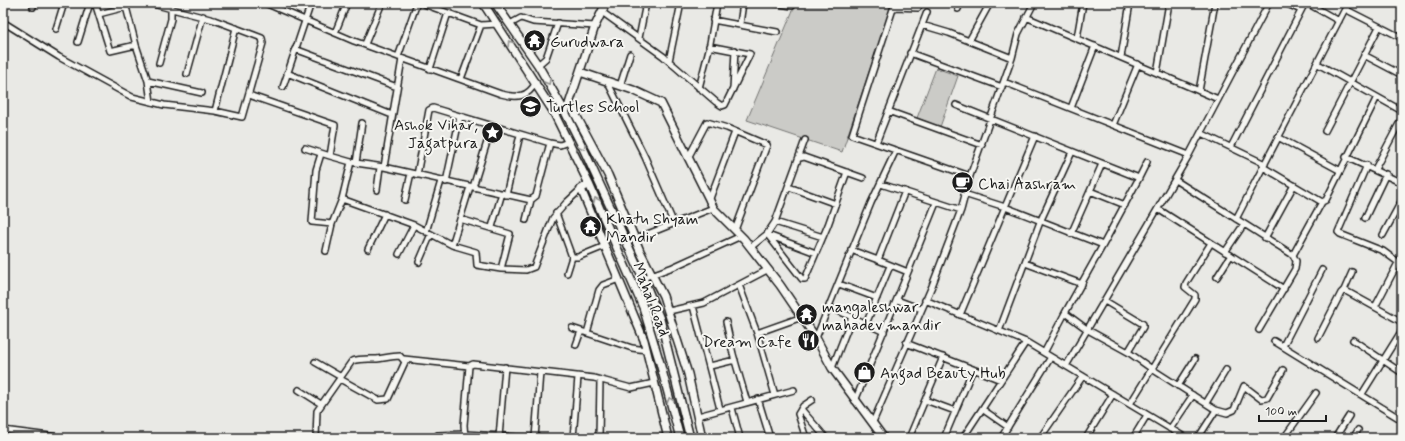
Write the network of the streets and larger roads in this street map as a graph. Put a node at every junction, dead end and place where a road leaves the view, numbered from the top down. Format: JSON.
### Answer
{"nodes":[{"id":1,"x":64,"y":3,"type":"edge"},
{"id":2,"x":90,"y":3,"type":"edge"},
{"id":3,"x":95,"y":3,"type":"edge"},
{"id":4,"x":149,"y":3,"type":"edge"},
{"id":5,"x":264,"y":3,"type":"edge"},
{"id":6,"x":311,"y":3,"type":"edge"},
{"id":7,"x":347,"y":3,"type":"edge"},
{"id":8,"x":382,"y":3,"type":"edge"},
{"id":9,"x":417,"y":3,"type":"edge"},
{"id":10,"x":421,"y":3,"type":"edge"},
{"id":11,"x":483,"y":3,"type":"edge"},
{"id":12,"x":495,"y":3,"type":"edge"},
{"id":13,"x":606,"y":3,"type":"edge"},
{"id":14,"x":646,"y":3,"type":"edge"},
{"id":15,"x":681,"y":3,"type":"edge"},
{"id":16,"x":717,"y":3,"type":"edge"},
{"id":17,"x":743,"y":3,"type":"edge"},
{"id":18,"x":774,"y":3,"type":"edge"},
{"id":19,"x":920,"y":3,"type":"edge"},
{"id":20,"x":960,"y":3,"type":"edge"},
{"id":21,"x":990,"y":3,"type":"edge"},
{"id":22,"x":1034,"y":3,"type":"edge"},
{"id":23,"x":1083,"y":3,"type":"edge"},
{"id":24,"x":1130,"y":3,"type":"edge"},
{"id":25,"x":1169,"y":3,"type":"edge"},
{"id":26,"x":1215,"y":3,"type":"edge"},
{"id":27,"x":1269,"y":3,"type":"edge"},
{"id":28,"x":1285,"y":3,"type":"edge"},
{"id":29,"x":1306,"y":3,"type":"edge"},
{"id":30,"x":1348,"y":3,"type":"edge"},
{"id":31,"x":126,"y":5,"type":"edge"},
{"id":32,"x":275,"y":5,"type":"edge"},
{"id":33,"x":792,"y":6,"type":"dead end"},
{"id":34,"x":172,"y":8,"type":"junction"},
{"id":35,"x":958,"y":9,"type":"dead end"},
{"id":36,"x":1345,"y":9,"type":"junction"},
{"id":37,"x":1301,"y":10,"type":"junction"},
{"id":38,"x":602,"y":12,"type":"junction"},
{"id":39,"x":927,"y":12,"type":"dead end"},
{"id":40,"x":448,"y":13,"type":"junction"},
{"id":41,"x":98,"y":14,"type":"junction"},
{"id":42,"x":203,"y":16,"type":"junction"},
{"id":43,"x":1026,"y":16,"type":"junction"},
{"id":44,"x":713,"y":20,"type":"junction"},
{"id":45,"x":304,"y":21,"type":"junction"},
{"id":46,"x":1340,"y":21,"type":"junction"},
{"id":47,"x":3,"y":22,"type":"edge"},
{"id":48,"x":558,"y":23,"type":"junction"},
{"id":49,"x":497,"y":24,"type":"junction"},
{"id":50,"x":510,"y":24,"type":"junction"},
{"id":51,"x":740,"y":24,"type":"junction"},
{"id":52,"x":482,"y":25,"type":"junction"},
{"id":53,"x":922,"y":25,"type":"junction"},
{"id":54,"x":595,"y":26,"type":"junction"},
{"id":55,"x":1379,"y":27,"type":"junction"},
{"id":56,"x":236,"y":28,"type":"junction"},
{"id":57,"x":56,"y":29,"type":"dead end"},
{"id":58,"x":777,"y":32,"type":"dead end"},
{"id":59,"x":335,"y":33,"type":"junction"},
{"id":60,"x":639,"y":38,"type":"junction"},
{"id":61,"x":1077,"y":38,"type":"junction"},
{"id":62,"x":1402,"y":38,"type":"edge"},
{"id":63,"x":969,"y":40,"type":"junction"},
{"id":64,"x":78,"y":42,"type":"dead end"},
{"id":65,"x":365,"y":44,"type":"junction"},
{"id":66,"x":136,"y":45,"type":"junction"},
{"id":67,"x":709,"y":46,"type":"junction"},
{"id":68,"x":1095,"y":46,"type":"junction"},
{"id":69,"x":295,"y":49,"type":"junction"},
{"id":70,"x":735,"y":50,"type":"junction"},
{"id":71,"x":910,"y":53,"type":"junction"},
{"id":72,"x":630,"y":54,"type":"dead end"},
{"id":73,"x":1364,"y":55,"type":"junction"},
{"id":74,"x":1121,"y":57,"type":"junction"},
{"id":75,"x":400,"y":58,"type":"junction"},
{"id":76,"x":1012,"y":58,"type":"junction"},
{"id":77,"x":669,"y":61,"type":"junction"},
{"id":78,"x":159,"y":63,"type":"dead end"},
{"id":79,"x":1138,"y":64,"type":"junction"},
{"id":80,"x":1318,"y":64,"type":"junction"},
{"id":81,"x":538,"y":65,"type":"junction"},
{"id":82,"x":430,"y":69,"type":"junction"},
{"id":83,"x":580,"y":72,"type":"junction"},
{"id":84,"x":1157,"y":72,"type":"junction"},
{"id":85,"x":287,"y":73,"type":"junction"},
{"id":86,"x":187,"y":74,"type":"dead end"},
{"id":87,"x":1402,"y":75,"type":"edge"},
{"id":88,"x":461,"y":79,"type":"junction"},
{"id":89,"x":148,"y":81,"type":"junction"},
{"id":90,"x":607,"y":81,"type":"junction"},
{"id":91,"x":536,"y":82,"type":"junction"},
{"id":92,"x":1350,"y":82,"type":"junction"},
{"id":93,"x":1003,"y":85,"type":"junction"},
{"id":94,"x":620,"y":86,"type":"junction"},
{"id":95,"x":283,"y":87,"type":"dead end"},
{"id":96,"x":397,"y":87,"type":"junction"},
{"id":97,"x":699,"y":88,"type":"junction"},
{"id":98,"x":733,"y":90,"type":"junction"},
{"id":99,"x":1199,"y":90,"type":"junction"},
{"id":100,"x":202,"y":93,"type":"dead end"},
{"id":101,"x":249,"y":94,"type":"junction"},
{"id":102,"x":1377,"y":97,"type":"junction"},
{"id":103,"x":1218,"y":99,"type":"junction"},
{"id":104,"x":151,"y":102,"type":"junction"},
{"id":105,"x":570,"y":104,"type":"junction"},
{"id":106,"x":956,"y":105,"type":"dead end"},
{"id":107,"x":1071,"y":108,"type":"junction"},
{"id":108,"x":215,"y":111,"type":"junction"},
{"id":109,"x":888,"y":111,"type":"junction"},
{"id":110,"x":1402,"y":111,"type":"edge"},
{"id":111,"x":565,"y":112,"type":"junction"},
{"id":112,"x":392,"y":115,"type":"junction"},
{"id":113,"x":460,"y":116,"type":"junction"},
{"id":114,"x":992,"y":118,"type":"junction"},
{"id":115,"x":1402,"y":118,"type":"edge"},
{"id":116,"x":362,"y":123,"type":"dead end"},
{"id":117,"x":1113,"y":125,"type":"junction"},
{"id":118,"x":492,"y":126,"type":"junction"},
{"id":119,"x":1325,"y":131,"type":"dead end"},
{"id":120,"x":735,"y":132,"type":"junction"},
{"id":121,"x":1200,"y":133,"type":"junction"},
{"id":122,"x":520,"y":135,"type":"junction"},
{"id":123,"x":1035,"y":136,"type":"junction"},
{"id":124,"x":1278,"y":137,"type":"junction"},
{"id":125,"x":805,"y":140,"type":"dead end"},
{"id":126,"x":568,"y":142,"type":"junction"},
{"id":127,"x":550,"y":143,"type":"junction"},
{"id":128,"x":876,"y":143,"type":"junction"},
{"id":129,"x":982,"y":145,"type":"junction"},
{"id":130,"x":1231,"y":147,"type":"junction"},
{"id":131,"x":305,"y":148,"type":"dead end"},
{"id":132,"x":896,"y":150,"type":"junction"},
{"id":133,"x":1072,"y":152,"type":"junction"},
{"id":134,"x":321,"y":154,"type":"junction"},
{"id":135,"x":1189,"y":155,"type":"junction"},
{"id":136,"x":330,"y":156,"type":"junction"},
{"id":137,"x":1346,"y":157,"type":"junction"},
{"id":138,"x":688,"y":158,"type":"junction"},
{"id":139,"x":800,"y":158,"type":"junction"},
{"id":140,"x":353,"y":162,"type":"junction"},
{"id":141,"x":1148,"y":162,"type":"dead end"},
{"id":142,"x":1102,"y":164,"type":"junction"},
{"id":143,"x":1264,"y":165,"type":"junction"},
{"id":144,"x":1367,"y":165,"type":"junction"},
{"id":145,"x":382,"y":167,"type":"junction"},
{"id":146,"x":1375,"y":169,"type":"junction"},
{"id":147,"x":1339,"y":170,"type":"junction"},
{"id":148,"x":847,"y":172,"type":"junction"},
{"id":149,"x":411,"y":174,"type":"junction"},
{"id":150,"x":1386,"y":174,"type":"junction"},
{"id":151,"x":1402,"y":175,"type":"edge"},
{"id":152,"x":418,"y":176,"type":"junction"},
{"id":153,"x":970,"y":176,"type":"junction"},
{"id":154,"x":863,"y":178,"type":"dead end"},
{"id":155,"x":1139,"y":178,"type":"junction"},
{"id":156,"x":1175,"y":180,"type":"junction"},
{"id":157,"x":443,"y":182,"type":"junction"},
{"id":158,"x":1400,"y":182,"type":"edge"},
{"id":159,"x":589,"y":184,"type":"junction"},
{"id":160,"x":880,"y":184,"type":"junction"},
{"id":161,"x":1294,"y":185,"type":"junction"},
{"id":162,"x":472,"y":187,"type":"junction"},
{"id":163,"x":789,"y":187,"type":"junction"},
{"id":164,"x":581,"y":189,"type":"junction"},
{"id":165,"x":377,"y":190,"type":"dead end"},
{"id":166,"x":905,"y":191,"type":"junction"},
{"id":167,"x":1090,"y":191,"type":"junction"},
{"id":168,"x":504,"y":194,"type":"junction"},
{"id":169,"x":964,"y":194,"type":"junction"},
{"id":170,"x":342,"y":199,"type":"junction"},
{"id":171,"x":405,"y":200,"type":"dead end"},
{"id":172,"x":531,"y":200,"type":"junction"},
{"id":173,"x":1402,"y":200,"type":"edge"},
{"id":174,"x":1322,"y":202,"type":"junction"},
{"id":175,"x":936,"y":203,"type":"junction"},
{"id":176,"x":711,"y":204,"type":"junction"},
{"id":177,"x":836,"y":204,"type":"junction"},
{"id":178,"x":1124,"y":205,"type":"junction"},
{"id":179,"x":1005,"y":208,"type":"junction"},
{"id":180,"x":1158,"y":209,"type":"junction"},
{"id":181,"x":961,"y":210,"type":"junction"},
{"id":182,"x":556,"y":213,"type":"junction"},
{"id":183,"x":385,"y":214,"type":"junction"},
{"id":184,"x":1365,"y":218,"type":"dead end"},
{"id":185,"x":460,"y":219,"type":"junction"},
{"id":186,"x":1236,"y":219,"type":"junction"},
{"id":187,"x":526,"y":220,"type":"dead end"},
{"id":188,"x":775,"y":222,"type":"junction"},
{"id":189,"x":1040,"y":222,"type":"junction"},
{"id":190,"x":332,"y":224,"type":"junction"},
{"id":191,"x":674,"y":224,"type":"junction"},
{"id":192,"x":1244,"y":224,"type":"junction"},
{"id":193,"x":414,"y":225,"type":"junction"},
{"id":194,"x":492,"y":227,"type":"junction"},
{"id":195,"x":735,"y":230,"type":"junction"},
{"id":196,"x":428,"y":233,"type":"junction"},
{"id":197,"x":767,"y":234,"type":"junction"},
{"id":198,"x":1070,"y":234,"type":"junction"},
{"id":199,"x":1383,"y":235,"type":"dead end"},
{"id":200,"x":741,"y":236,"type":"junction"},
{"id":201,"x":823,"y":237,"type":"junction"},
{"id":202,"x":1265,"y":238,"type":"junction"},
{"id":203,"x":635,"y":239,"type":"junction"},
{"id":204,"x":1211,"y":243,"type":"junction"},
{"id":205,"x":452,"y":245,"type":"junction"},
{"id":206,"x":1103,"y":245,"type":"junction"},
{"id":207,"x":605,"y":246,"type":"junction"},
{"id":208,"x":751,"y":247,"type":"junction"},
{"id":209,"x":368,"y":250,"type":"dead end"},
{"id":210,"x":851,"y":250,"type":"junction"},
{"id":211,"x":326,"y":251,"type":"dead end"},
{"id":212,"x":1225,"y":252,"type":"junction"},
{"id":213,"x":816,"y":253,"type":"junction"},
{"id":214,"x":399,"y":254,"type":"dead end"},
{"id":215,"x":1231,"y":255,"type":"junction"},
{"id":216,"x":1293,"y":255,"type":"junction"},
{"id":217,"x":572,"y":257,"type":"junction"},
{"id":218,"x":878,"y":260,"type":"junction"},
{"id":219,"x":419,"y":262,"type":"dead end"},
{"id":220,"x":1025,"y":262,"type":"junction"},
{"id":221,"x":1400,"y":264,"type":"edge"},
{"id":222,"x":890,"y":266,"type":"junction"},
{"id":223,"x":501,"y":269,"type":"junction"},
{"id":224,"x":767,"y":270,"type":"junction"},
{"id":225,"x":1322,"y":270,"type":"dead end"},
{"id":226,"x":908,"y":272,"type":"junction"},
{"id":227,"x":1352,"y":272,"type":"dead end"},
{"id":228,"x":567,"y":273,"type":"dead end"},
{"id":229,"x":653,"y":274,"type":"junction"},
{"id":230,"x":1217,"y":277,"type":"dead end"},
{"id":231,"x":642,"y":278,"type":"junction"},
{"id":232,"x":619,"y":279,"type":"junction"},
{"id":233,"x":839,"y":284,"type":"junction"},
{"id":234,"x":1082,"y":284,"type":"junction"},
{"id":235,"x":740,"y":285,"type":"junction"},
{"id":236,"x":1284,"y":289,"type":"junction"},
{"id":237,"x":1344,"y":290,"type":"junction"},
{"id":238,"x":877,"y":298,"type":"junction"},
{"id":239,"x":897,"y":300,"type":"junction"},
{"id":240,"x":924,"y":300,"type":"junction"},
{"id":241,"x":1105,"y":301,"type":"junction"},
{"id":242,"x":693,"y":306,"type":"junction"},
{"id":243,"x":829,"y":307,"type":"junction"},
{"id":244,"x":1375,"y":307,"type":"junction"},
{"id":245,"x":921,"y":309,"type":"junction"},
{"id":246,"x":669,"y":311,"type":"junction"},
{"id":247,"x":1065,"y":313,"type":"junction"},
{"id":248,"x":960,"y":315,"type":"junction"},
{"id":249,"x":802,"y":317,"type":"junction"},
{"id":250,"x":852,"y":317,"type":"junction"},
{"id":251,"x":726,"y":322,"type":"dead end"},
{"id":252,"x":1402,"y":322,"type":"edge"},
{"id":253,"x":866,"y":324,"type":"junction"},
{"id":254,"x":572,"y":328,"type":"dead end"},
{"id":255,"x":1088,"y":330,"type":"junction"},
{"id":256,"x":1259,"y":330,"type":"dead end"},
{"id":257,"x":1402,"y":330,"type":"edge"},
{"id":258,"x":581,"y":331,"type":"junction"},
{"id":259,"x":999,"y":331,"type":"junction"},
{"id":260,"x":884,"y":332,"type":"junction"},
{"id":261,"x":587,"y":333,"type":"junction"},
{"id":262,"x":757,"y":333,"type":"junction"},
{"id":263,"x":816,"y":338,"type":"junction"},
{"id":264,"x":1318,"y":338,"type":"dead end"},
{"id":265,"x":1353,"y":340,"type":"dead end"},
{"id":266,"x":1274,"y":341,"type":"dead end"},
{"id":267,"x":1026,"y":342,"type":"junction"},
{"id":268,"x":906,"y":343,"type":"junction"},
{"id":269,"x":576,"y":345,"type":"dead end"},
{"id":270,"x":1283,"y":346,"type":"junction"},
{"id":271,"x":646,"y":350,"type":"junction"},
{"id":272,"x":1128,"y":352,"type":"junction"},
{"id":273,"x":1044,"y":353,"type":"junction"},
{"id":274,"x":943,"y":357,"type":"junction"},
{"id":275,"x":1051,"y":357,"type":"junction"},
{"id":276,"x":404,"y":359,"type":"junction"},
{"id":277,"x":1195,"y":359,"type":"dead end"},
{"id":278,"x":1384,"y":359,"type":"junction"},
{"id":279,"x":735,"y":360,"type":"junction"},
{"id":280,"x":316,"y":362,"type":"dead end"},
{"id":281,"x":469,"y":366,"type":"junction"},
{"id":282,"x":710,"y":366,"type":"junction"},
{"id":283,"x":1066,"y":366,"type":"junction"},
{"id":284,"x":505,"y":367,"type":"junction"},
{"id":285,"x":832,"y":368,"type":"junction"},
{"id":286,"x":973,"y":369,"type":"junction"},
{"id":287,"x":1152,"y":370,"type":"junction"},
{"id":288,"x":1226,"y":370,"type":"dead end"},
{"id":289,"x":1283,"y":370,"type":"dead end"},
{"id":290,"x":540,"y":372,"type":"junction"},
{"id":291,"x":1402,"y":373,"type":"edge"},
{"id":292,"x":1083,"y":376,"type":"junction"},
{"id":293,"x":578,"y":377,"type":"junction"},
{"id":294,"x":340,"y":378,"type":"junction"},
{"id":295,"x":600,"y":380,"type":"junction"},
{"id":296,"x":1001,"y":380,"type":"junction"},
{"id":297,"x":654,"y":383,"type":"junction"},
{"id":298,"x":1178,"y":386,"type":"junction"},
{"id":299,"x":299,"y":390,"type":"dead end"},
{"id":300,"x":794,"y":390,"type":"dead end"},
{"id":301,"x":1316,"y":393,"type":"dead end"},
{"id":302,"x":1113,"y":394,"type":"junction"},
{"id":303,"x":1362,"y":394,"type":"junction"},
{"id":304,"x":774,"y":395,"type":"junction"},
{"id":305,"x":1193,"y":395,"type":"junction"},
{"id":306,"x":758,"y":399,"type":"junction"},
{"id":307,"x":812,"y":400,"type":"dead end"},
{"id":308,"x":925,"y":400,"type":"junction"},
{"id":309,"x":855,"y":401,"type":"junction"},
{"id":310,"x":747,"y":402,"type":"junction"},
{"id":311,"x":1206,"y":403,"type":"junction"},
{"id":312,"x":321,"y":404,"type":"junction"},
{"id":313,"x":1130,"y":404,"type":"junction"},
{"id":314,"x":732,"y":408,"type":"junction"},
{"id":315,"x":720,"y":409,"type":"junction"},
{"id":316,"x":801,"y":409,"type":"junction"},
{"id":317,"x":982,"y":409,"type":"junction"},
{"id":318,"x":1216,"y":410,"type":"junction"},
{"id":319,"x":955,"y":411,"type":"junction"},
{"id":320,"x":1147,"y":415,"type":"junction"},
{"id":321,"x":698,"y":416,"type":"junction"},
{"id":322,"x":1349,"y":416,"type":"dead end"},
{"id":323,"x":1402,"y":420,"type":"edge"},
{"id":324,"x":873,"y":422,"type":"junction"},
{"id":325,"x":1008,"y":427,"type":"junction"},
{"id":326,"x":1170,"y":429,"type":"junction"},
{"id":327,"x":3,"y":430,"type":"edge"},
{"id":328,"x":1358,"y":430,"type":"dead end"},
{"id":329,"x":1177,"y":433,"type":"junction"},
{"id":330,"x":438,"y":435,"type":"dead end"},
{"id":331,"x":465,"y":436,"type":"edge"},
{"id":332,"x":499,"y":437,"type":"junction"},
{"id":333,"x":668,"y":437,"type":"edge"},
{"id":334,"x":65,"y":438,"type":"edge"},
{"id":335,"x":316,"y":438,"type":"edge"},
{"id":336,"x":535,"y":438,"type":"edge"},
{"id":337,"x":573,"y":438,"type":"edge"},
{"id":338,"x":599,"y":438,"type":"edge"},
{"id":339,"x":656,"y":438,"type":"edge"},
{"id":340,"x":680,"y":438,"type":"edge"},
{"id":341,"x":690,"y":438,"type":"edge"},
{"id":342,"x":702,"y":438,"type":"edge"},
{"id":343,"x":740,"y":438,"type":"edge"},
{"id":344,"x":770,"y":438,"type":"edge"},
{"id":345,"x":806,"y":438,"type":"edge"},
{"id":346,"x":826,"y":438,"type":"edge"},
{"id":347,"x":883,"y":438,"type":"edge"},
{"id":348,"x":909,"y":438,"type":"edge"},
{"id":349,"x":944,"y":438,"type":"edge"},
{"id":350,"x":963,"y":438,"type":"edge"},
{"id":351,"x":1001,"y":438,"type":"edge"},
{"id":352,"x":1040,"y":438,"type":"edge"},
{"id":353,"x":1086,"y":438,"type":"edge"},
{"id":354,"x":1133,"y":438,"type":"edge"},
{"id":355,"x":1174,"y":438,"type":"edge"},
{"id":356,"x":1186,"y":438,"type":"edge"},
{"id":357,"x":1198,"y":438,"type":"edge"},
{"id":358,"x":1284,"y":438,"type":"edge"},
{"id":359,"x":1335,"y":438,"type":"edge"},
{"id":360,"x":1353,"y":438,"type":"edge"}],
"edges":[{"from":1,"to":57,"type":"street"},
{"from":2,"to":64,"type":"street"},
{"from":3,"to":41,"type":"street"},
{"from":4,"to":34,"type":"street"},
{"from":5,"to":32,"type":"street"},
{"from":6,"to":45,"type":"street"},
{"from":7,"to":59,"type":"street"},
{"from":8,"to":65,"type":"street"},
{"from":9,"to":75,"type":"street"},
{"from":10,"to":40,"type":"street"},
{"from":11,"to":49,"type":"street","name":"Mahal Road"},
{"from":12,"to":50,"type":"street","name":"Mahal Road"},
{"from":13,"to":38,"type":"street"},
{"from":14,"to":60,"type":"street"},
{"from":15,"to":77,"type":"street"},
{"from":16,"to":44,"type":"street"},
{"from":17,"to":51,"type":"street"},
{"from":18,"to":33,"type":"street"},
{"from":19,"to":128,"type":"street"},
{"from":20,"to":35,"type":"street"},
{"from":21,"to":63,"type":"street"},
{"from":22,"to":43,"type":"street"},
{"from":23,"to":61,"type":"street"},
{"from":24,"to":74,"type":"street"},
{"from":25,"to":84,"type":"street"},
{"from":26,"to":99,"type":"street"},
{"from":27,"to":103,"type":"street"},
{"from":28,"to":37,"type":"street"},
{"from":29,"to":37,"type":"street"},
{"from":29,"to":46,"type":"street"},
{"from":30,"to":36,"type":"street"},
{"from":31,"to":41,"type":"street"},
{"from":31,"to":66,"type":"street"},
{"from":32,"to":45,"type":"street"},
{"from":34,"to":42,"type":"street"},
{"from":34,"to":78,"type":"street"},
{"from":36,"to":46,"type":"street"},
{"from":36,"to":55,"type":"street"},
{"from":37,"to":130,"type":"street"},
{"from":38,"to":54,"type":"street"},
{"from":38,"to":60,"type":"street"},
{"from":39,"to":53,"type":"street"},
{"from":40,"to":52,"type":"street"},
{"from":40,"to":82,"type":"street"},
{"from":41,"to":66,"type":"street"},
{"from":42,"to":56,"type":"street"},
{"from":42,"to":86,"type":"street"},
{"from":43,"to":61,"type":"street"},
{"from":43,"to":76,"type":"street"},
{"from":44,"to":51,"type":"street"},
{"from":44,"to":67,"type":"street"},
{"from":45,"to":59,"type":"street"},
{"from":45,"to":69,"type":"street"},
{"from":46,"to":80,"type":"street"},
{"from":47,"to":104,"type":"street"},
{"from":48,"to":50,"type":"street"},
{"from":48,"to":54,"type":"street"},
{"from":48,"to":81,"type":"street"},
{"from":49,"to":52,"type":"street"},
{"from":91,"to":49,"type":"street","name":"Mahal Road","one_way":true},
{"from":50,"to":81,"type":"street","name":"Mahal Road"},
{"from":51,"to":58,"type":"street"},
{"from":52,"to":88,"type":"street"},
{"from":53,"to":63,"type":"street"},
{"from":53,"to":71,"type":"street"},
{"from":54,"to":83,"type":"street"},
{"from":55,"to":62,"type":"street"},
{"from":55,"to":73,"type":"street"},
{"from":56,"to":101,"type":"street"},
{"from":56,"to":108,"type":"street"},
{"from":59,"to":65,"type":"street"},
{"from":60,"to":77,"type":"street"},
{"from":61,"to":68,"type":"street"},
{"from":63,"to":76,"type":"street"},
{"from":65,"to":75,"type":"street"},
{"from":66,"to":89,"type":"street"},
{"from":67,"to":70,"type":"street"},
{"from":67,"to":97,"type":"street"},
{"from":68,"to":74,"type":"street"},
{"from":68,"to":107,"type":"street"},
{"from":69,"to":85,"type":"street"},
{"from":69,"to":96,"type":"street"},
{"from":70,"to":98,"type":"street"},
{"from":70,"to":98,"type":"street"},
{"from":71,"to":93,"type":"street"},
{"from":71,"to":109,"type":"street"},
{"from":72,"to":94,"type":"street"},
{"from":73,"to":87,"type":"street"},
{"from":73,"to":92,"type":"street"},
{"from":74,"to":79,"type":"street"},
{"from":75,"to":82,"type":"street"},
{"from":75,"to":96,"type":"street"},
{"from":76,"to":93,"type":"street"},
{"from":77,"to":97,"type":"street"},
{"from":79,"to":84,"type":"street"},
{"from":79,"to":117,"type":"street"},
{"from":80,"to":92,"type":"street"},
{"from":80,"to":124,"type":"street"},
{"from":81,"to":111,"type":"street","name":"Mahal Road","one_way":true},
{"from":82,"to":88,"type":"street"},
{"from":83,"to":90,"type":"street"},
{"from":83,"to":105,"type":"street"},
{"from":84,"to":99,"type":"street"},
{"from":85,"to":95,"type":"street"},
{"from":85,"to":112,"type":"street"},
{"from":88,"to":91,"type":"street"},
{"from":89,"to":100,"type":"street"},
{"from":89,"to":104,"type":"street"},
{"from":90,"to":94,"type":"street"},
{"from":90,"to":191,"type":"street"},
{"from":91,"to":126,"type":"street","name":"Mahal Road"},
{"from":92,"to":102,"type":"street"},
{"from":92,"to":119,"type":"street"},
{"from":93,"to":107,"type":"street"},
{"from":93,"to":114,"type":"street"},
{"from":94,"to":138,"type":"street"},
{"from":96,"to":112,"type":"street"},
{"from":97,"to":98,"type":"street"},
{"from":99,"to":103,"type":"street"},
{"from":101,"to":108,"type":"street"},
{"from":101,"to":136,"type":"street"},
{"from":102,"to":110,"type":"street"},
{"from":102,"to":137,"type":"street"},
{"from":103,"to":121,"type":"street"},
{"from":104,"to":108,"type":"street"},
{"from":105,"to":111,"type":"street"},
{"from":105,"to":203,"type":"street"},
{"from":106,"to":114,"type":"street"},
{"from":107,"to":117,"type":"street"},
{"from":109,"to":128,"type":"street"},
{"from":109,"to":129,"type":"street"},
{"from":111,"to":231,"type":"street","name":"Mahal Road","one_way":true},
{"from":112,"to":145,"type":"street"},
{"from":113,"to":118,"type":"street"},
{"from":113,"to":152,"type":"street"},
{"from":113,"to":157,"type":"street"},
{"from":114,"to":123,"type":"street"},
{"from":114,"to":129,"type":"street"},
{"from":115,"to":146,"type":"street"},
{"from":116,"to":140,"type":"street"},
{"from":117,"to":135,"type":"street"},
{"from":118,"to":122,"type":"street"},
{"from":118,"to":162,"type":"street"},
{"from":120,"to":138,"type":"street"},
{"from":120,"to":176,"type":"street"},
{"from":120,"to":195,"type":"street"},
{"from":121,"to":130,"type":"street"},
{"from":121,"to":135,"type":"street"},
{"from":122,"to":127,"type":"street"},
{"from":122,"to":168,"type":"street"},
{"from":123,"to":133,"type":"street"},
{"from":123,"to":179,"type":"street"},
{"from":124,"to":143,"type":"street"},
{"from":124,"to":147,"type":"street"},
{"from":125,"to":139,"type":"street"},
{"from":126,"to":127,"type":"street"},
{"from":126,"to":159,"type":"street","name":"Mahal Road"},
{"from":127,"to":172,"type":"street"},
{"from":128,"to":132,"type":"street"},
{"from":129,"to":153,"type":"street"},
{"from":130,"to":143,"type":"street"},
{"from":131,"to":134,"type":"street"},
{"from":132,"to":153,"type":"street"},
{"from":132,"to":160,"type":"street"},
{"from":133,"to":142,"type":"street"},
{"from":133,"to":189,"type":"street"},
{"from":134,"to":136,"type":"street"},
{"from":134,"to":190,"type":"street"},
{"from":135,"to":156,"type":"street"},
{"from":136,"to":140,"type":"street"},
{"from":137,"to":144,"type":"street"},
{"from":137,"to":147,"type":"street"},
{"from":138,"to":176,"type":"street"},
{"from":139,"to":148,"type":"street"},
{"from":139,"to":163,"type":"street"},
{"from":140,"to":145,"type":"street"},
{"from":140,"to":170,"type":"street"},
{"from":141,"to":155,"type":"street"},
{"from":142,"to":155,"type":"street"},
{"from":142,"to":167,"type":"street"},
{"from":143,"to":161,"type":"street"},
{"from":143,"to":186,"type":"street"},
{"from":144,"to":146,"type":"street"},
{"from":144,"to":221,"type":"street"},
{"from":145,"to":149,"type":"street"},
{"from":145,"to":165,"type":"street"},
{"from":146,"to":150,"type":"street"},
{"from":147,"to":174,"type":"street"},
{"from":148,"to":154,"type":"street"},
{"from":148,"to":177,"type":"street"},
{"from":149,"to":152,"type":"street"},
{"from":149,"to":171,"type":"street"},
{"from":150,"to":158,"type":"street"},
{"from":150,"to":184,"type":"street"},
{"from":151,"to":158,"type":"street"},
{"from":152,"to":157,"type":"street"},
{"from":153,"to":169,"type":"street"},
{"from":155,"to":178,"type":"street"},
{"from":156,"to":180,"type":"street"},
{"from":156,"to":186,"type":"street"},
{"from":157,"to":162,"type":"street"},
{"from":157,"to":196,"type":"street"},
{"from":159,"to":164,"type":"street"},
{"from":340,"to":159,"type":"street","name":"Mahal Road","one_way":true},
{"from":160,"to":166,"type":"street"},
{"from":160,"to":210,"type":"street"},
{"from":161,"to":174,"type":"street"},
{"from":161,"to":202,"type":"street"},
{"from":162,"to":168,"type":"street"},
{"from":162,"to":185,"type":"street"},
{"from":163,"to":177,"type":"street"},
{"from":163,"to":188,"type":"street"},
{"from":164,"to":182,"type":"street"},
{"from":164,"to":207,"type":"street"},
{"from":166,"to":175,"type":"street"},
{"from":166,"to":218,"type":"street"},
{"from":167,"to":178,"type":"street"},
{"from":167,"to":198,"type":"street"},
{"from":168,"to":172,"type":"street"},
{"from":168,"to":194,"type":"street"},
{"from":169,"to":179,"type":"street"},
{"from":169,"to":181,"type":"street"},
{"from":170,"to":183,"type":"street"},
{"from":170,"to":190,"type":"street"},
{"from":172,"to":187,"type":"street"},
{"from":173,"to":199,"type":"street"},
{"from":174,"to":216,"type":"street"},
{"from":175,"to":181,"type":"street"},
{"from":175,"to":226,"type":"street"},
{"from":176,"to":191,"type":"street"},
{"from":176,"to":195,"type":"street"},
{"from":177,"to":201,"type":"street"},
{"from":178,"to":206,"type":"street"},
{"from":179,"to":189,"type":"street"},
{"from":179,"to":248,"type":"street"},
{"from":180,"to":204,"type":"street"},
{"from":180,"to":241,"type":"street"},
{"from":181,"to":240,"type":"street"},
{"from":182,"to":217,"type":"street"},
{"from":182,"to":223,"type":"street"},
{"from":183,"to":193,"type":"street"},
{"from":183,"to":209,"type":"street"},
{"from":185,"to":194,"type":"street"},
{"from":185,"to":205,"type":"street"},
{"from":186,"to":192,"type":"street"},
{"from":188,"to":197,"type":"street"},
{"from":188,"to":201,"type":"street"},
{"from":189,"to":198,"type":"street"},
{"from":189,"to":220,"type":"street"},
{"from":190,"to":211,"type":"street"},
{"from":191,"to":203,"type":"street"},
{"from":192,"to":202,"type":"street"},
{"from":192,"to":212,"type":"street"},
{"from":193,"to":196,"type":"street"},
{"from":193,"to":214,"type":"street"},
{"from":194,"to":223,"type":"street"},
{"from":195,"to":200,"type":"street"},
{"from":196,"to":205,"type":"street"},
{"from":196,"to":219,"type":"street"},
{"from":197,"to":208,"type":"street"},
{"from":197,"to":213,"type":"street"},
{"from":197,"to":213,"type":"street"},
{"from":198,"to":206,"type":"street"},
{"from":200,"to":208,"type":"street"},
{"from":200,"to":229,"type":"street"},
{"from":201,"to":213,"type":"street"},
{"from":202,"to":216,"type":"street"},
{"from":203,"to":229,"type":"street"},
{"from":204,"to":212,"type":"street"},
{"from":204,"to":287,"type":"street"},
{"from":205,"to":223,"type":"street"},
{"from":206,"to":234,"type":"street"},
{"from":207,"to":217,"type":"street"},
{"from":207,"to":232,"type":"street"},
{"from":208,"to":224,"type":"street"},
{"from":210,"to":218,"type":"street"},
{"from":210,"to":233,"type":"street"},
{"from":212,"to":215,"type":"street"},
{"from":215,"to":230,"type":"street"},
{"from":215,"to":236,"type":"street"},
{"from":216,"to":236,"type":"street"},
{"from":217,"to":228,"type":"street"},
{"from":218,"to":222,"type":"street"},
{"from":220,"to":234,"type":"street"},
{"from":220,"to":259,"type":"street"},
{"from":221,"to":244,"type":"street"},
{"from":222,"to":226,"type":"street"},
{"from":222,"to":238,"type":"street"},
{"from":224,"to":235,"type":"street"},
{"from":224,"to":249,"type":"street"},
{"from":225,"to":270,"type":"street"},
{"from":226,"to":239,"type":"street"},
{"from":227,"to":237,"type":"street"},
{"from":229,"to":231,"type":"street"},
{"from":229,"to":246,"type":"street"},
{"from":231,"to":341,"type":"street","name":"Mahal Road"},
{"from":232,"to":261,"type":"street"},
{"from":232,"to":271,"type":"street"},
{"from":233,"to":238,"type":"street"},
{"from":233,"to":243,"type":"street"},
{"from":234,"to":247,"type":"street"},
{"from":235,"to":242,"type":"street"},
{"from":235,"to":262,"type":"street"},
{"from":236,"to":256,"type":"street"},
{"from":237,"to":244,"type":"street"},
{"from":237,"to":264,"type":"street"},
{"from":238,"to":253,"type":"street"},
{"from":239,"to":245,"type":"street"},
{"from":239,"to":260,"type":"street"},
{"from":240,"to":245,"type":"street"},
{"from":240,"to":248,"type":"street"},
{"from":241,"to":255,"type":"street"},
{"from":241,"to":272,"type":"street"},
{"from":242,"to":246,"type":"street"},
{"from":242,"to":282,"type":"street"},
{"from":243,"to":250,"type":"street"},
{"from":243,"to":263,"type":"street"},
{"from":244,"to":252,"type":"street"},
{"from":245,"to":268,"type":"street"},
{"from":246,"to":321,"type":"street"},
{"from":247,"to":255,"type":"street"},
{"from":247,"to":273,"type":"street"},
{"from":248,"to":259,"type":"street"},
{"from":249,"to":262,"type":"street"},
{"from":249,"to":263,"type":"street"},
{"from":250,"to":253,"type":"street"},
{"from":250,"to":285,"type":"street"},
{"from":251,"to":279,"type":"street"},
{"from":253,"to":260,"type":"street"},
{"from":254,"to":258,"type":"street"},
{"from":255,"to":272,"type":"street"},
{"from":255,"to":283,"type":"street"},
{"from":257,"to":278,"type":"street"},
{"from":258,"to":261,"type":"street"},
{"from":258,"to":269,"type":"street"},
{"from":259,"to":267,"type":"street"},
{"from":260,"to":309,"type":"street"},
{"from":261,"to":271,"type":"street"},
{"from":262,"to":304,"type":"street"},
{"from":263,"to":285,"type":"street"},
{"from":265,"to":278,"type":"street"},
{"from":266,"to":270,"type":"street"},
{"from":267,"to":273,"type":"street"},
{"from":267,"to":296,"type":"street"},
{"from":268,"to":274,"type":"street"},
{"from":268,"to":324,"type":"street"},
{"from":270,"to":303,"type":"street"},
{"from":271,"to":297,"type":"street"},
{"from":272,"to":287,"type":"street"},
{"from":273,"to":275,"type":"street"},
{"from":274,"to":286,"type":"street"},
{"from":274,"to":308,"type":"street"},
{"from":275,"to":283,"type":"street"},
{"from":275,"to":325,"type":"street"},
{"from":276,"to":281,"type":"street"},
{"from":276,"to":294,"type":"street"},
{"from":276,"to":294,"type":"street"},
{"from":277,"to":298,"type":"street"},
{"from":278,"to":291,"type":"street"},
{"from":278,"to":303,"type":"street"},
{"from":279,"to":282,"type":"street"},
{"from":279,"to":310,"type":"street"},
{"from":280,"to":294,"type":"street"},
{"from":281,"to":284,"type":"street"},
{"from":281,"to":331,"type":"street"},
{"from":282,"to":315,"type":"street"},
{"from":283,"to":292,"type":"street"},
{"from":284,"to":290,"type":"street"},
{"from":284,"to":332,"type":"street"},
{"from":285,"to":309,"type":"street"},
{"from":286,"to":296,"type":"street"},
{"from":286,"to":319,"type":"street"},
{"from":287,"to":298,"type":"street"},
{"from":287,"to":313,"type":"street"},
{"from":288,"to":311,"type":"street"},
{"from":289,"to":318,"type":"street"},
{"from":290,"to":293,"type":"street"},
{"from":290,"to":336,"type":"street"},
{"from":292,"to":302,"type":"street"},
{"from":292,"to":352,"type":"street"},
{"from":293,"to":295,"type":"street"},
{"from":293,"to":337,"type":"street"},
{"from":294,"to":312,"type":"street"},
{"from":295,"to":297,"type":"street"},
{"from":295,"to":338,"type":"street"},
{"from":296,"to":317,"type":"street"},
{"from":297,"to":333,"type":"street"},
{"from":298,"to":305,"type":"street"},
{"from":299,"to":312,"type":"street"},
{"from":300,"to":304,"type":"street"},
{"from":301,"to":358,"type":"street"},
{"from":302,"to":313,"type":"street"},
{"from":302,"to":353,"type":"street"},
{"from":303,"to":323,"type":"street"},
{"from":304,"to":306,"type":"street"},
{"from":305,"to":311,"type":"street"},
{"from":305,"to":326,"type":"street"},
{"from":306,"to":310,"type":"street"},
{"from":306,"to":344,"type":"street"},
{"from":307,"to":316,"type":"street"},
{"from":308,"to":319,"type":"street"},
{"from":308,"to":348,"type":"street"},
{"from":309,"to":324,"type":"street"},
{"from":310,"to":314,"type":"street"},
{"from":311,"to":318,"type":"street"},
{"from":312,"to":335,"type":"street"},
{"from":313,"to":320,"type":"street"},
{"from":314,"to":315,"type":"street"},
{"from":314,"to":343,"type":"street"},
{"from":315,"to":321,"type":"street"},
{"from":316,"to":345,"type":"street"},
{"from":316,"to":346,"type":"street"},
{"from":317,"to":325,"type":"street"},
{"from":317,"to":350,"type":"street"},
{"from":318,"to":357,"type":"street"},
{"from":319,"to":349,"type":"street"},
{"from":320,"to":326,"type":"street"},
{"from":320,"to":354,"type":"street"},
{"from":321,"to":342,"type":"street"},
{"from":322,"to":359,"type":"street"},
{"from":324,"to":347,"type":"street"},
{"from":325,"to":351,"type":"street"},
{"from":326,"to":329,"type":"street"},
{"from":327,"to":334,"type":"street"},
{"from":328,"to":360,"type":"street"},
{"from":329,"to":355,"type":"street"},
{"from":329,"to":356,"type":"street"},
{"from":330,"to":331,"type":"street"},
{"from":331,"to":332,"type":"street"},
{"from":332,"to":336,"type":"street"},
{"from":333,"to":339,"type":"street"}]}
